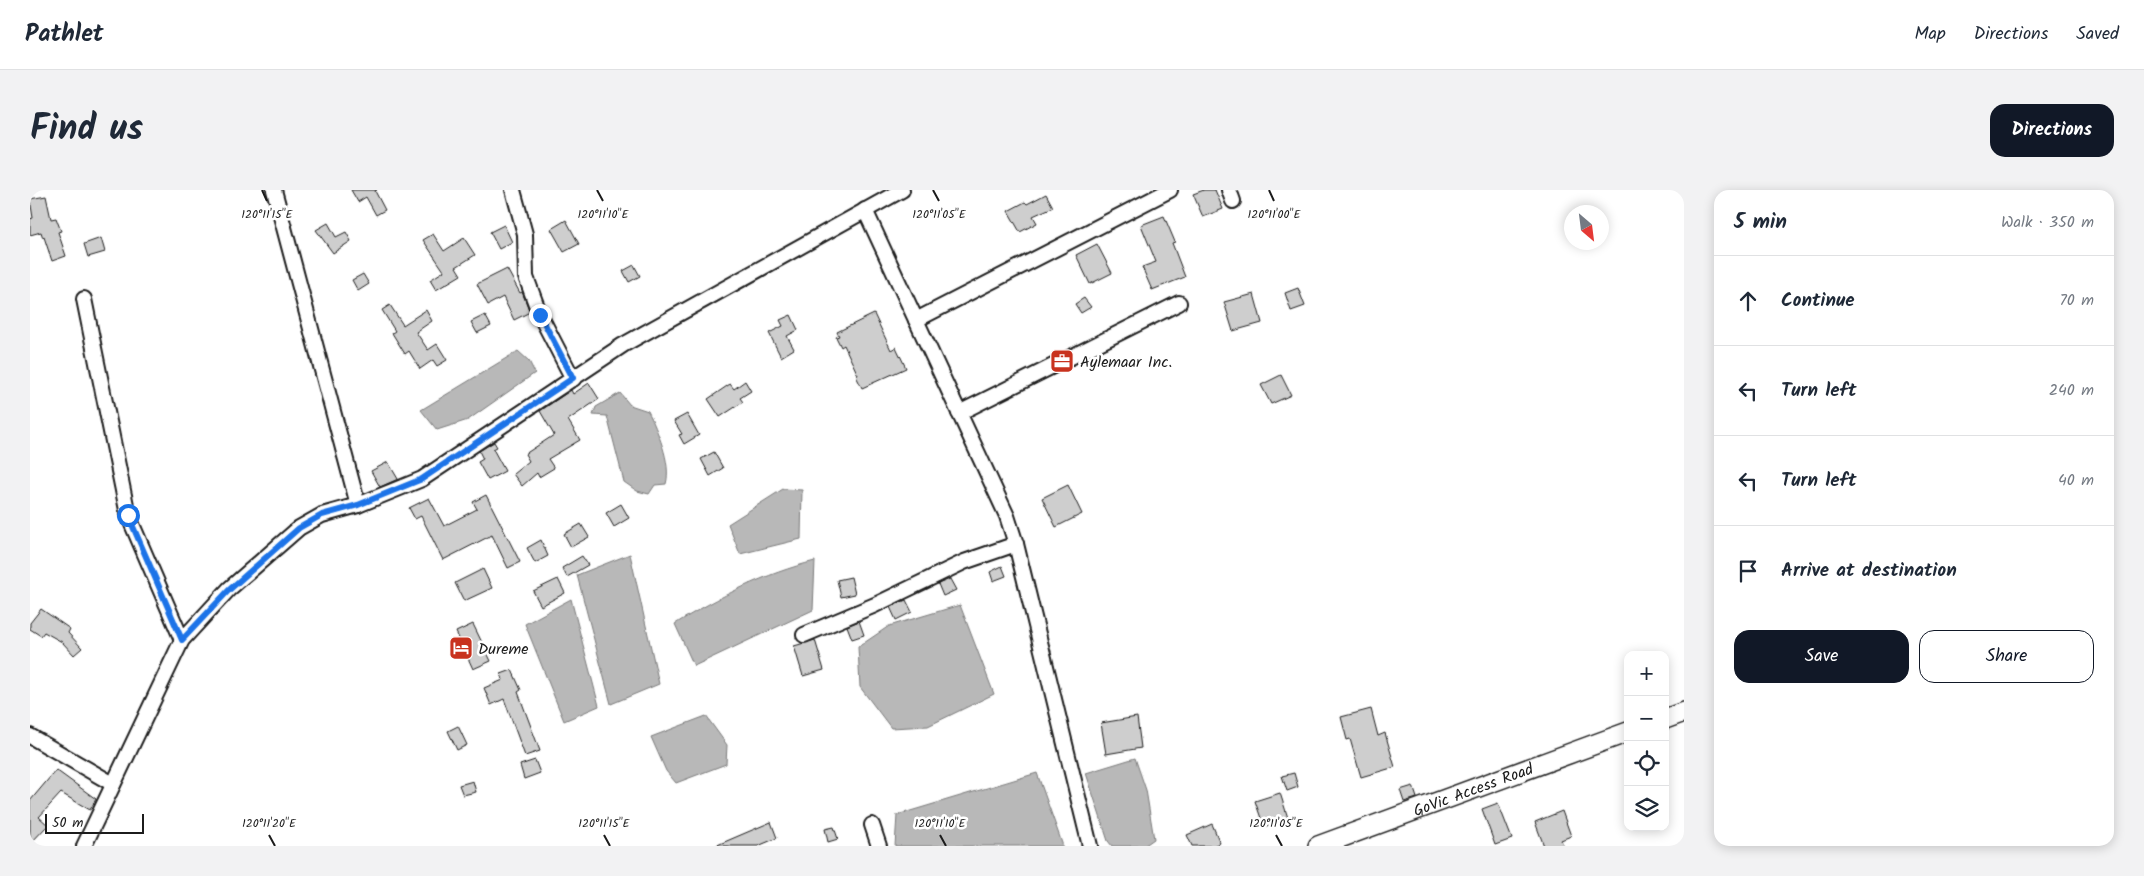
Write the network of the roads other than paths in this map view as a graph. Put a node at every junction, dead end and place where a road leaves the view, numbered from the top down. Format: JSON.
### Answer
{"nodes":[{"id":1,"x":274,"y":190,"type":"edge"},
{"id":2,"x":513,"y":190,"type":"edge"},
{"id":3,"x":902,"y":190,"type":"edge"},
{"id":4,"x":1170,"y":190,"type":"edge"},
{"id":5,"x":865,"y":210,"type":"junction"},
{"id":6,"x":84,"y":299,"type":"dead end"},
{"id":7,"x":1179,"y":304,"type":"dead end"},
{"id":8,"x":916,"y":320,"type":"junction"},
{"id":9,"x":573,"y":378,"type":"junction"},
{"id":10,"x":959,"y":413,"type":"junction"},
{"id":11,"x":358,"y":505,"type":"junction"},
{"id":12,"x":1016,"y":544,"type":"junction"},
{"id":13,"x":804,"y":635,"type":"dead end"},
{"id":14,"x":182,"y":640,"type":"junction"},
{"id":15,"x":1684,"y":712,"type":"edge"},
{"id":16,"x":1669,"y":718,"type":"edge"},
{"id":17,"x":1624,"y":733,"type":"edge"},
{"id":18,"x":30,"y":736,"type":"edge"},
{"id":19,"x":113,"y":784,"type":"junction"},
{"id":20,"x":872,"y":825,"type":"dead end"},
{"id":21,"x":84,"y":846,"type":"edge"},
{"id":22,"x":878,"y":846,"type":"edge"},
{"id":23,"x":1090,"y":846,"type":"edge"},
{"id":24,"x":1318,"y":846,"type":"edge"}],
"edges":[{"from":1,"to":11,"type":"street"},
{"from":2,"to":9,"type":"street"},
{"from":3,"to":5,"type":"street"},
{"from":4,"to":8,"type":"street"},
{"from":5,"to":8,"type":"street"},
{"from":5,"to":9,"type":"street"},
{"from":6,"to":14,"type":"street"},
{"from":7,"to":10,"type":"street"},
{"from":8,"to":10,"type":"street"},
{"from":9,"to":11,"type":"street"},
{"from":10,"to":12,"type":"street"},
{"from":11,"to":14,"type":"street"},
{"from":12,"to":13,"type":"street"},
{"from":12,"to":23,"type":"street"},
{"from":14,"to":19,"type":"street"},
{"from":15,"to":16,"type":"main road"},
{"from":17,"to":24,"type":"main road","name":"GoVic Access Road"},
{"from":18,"to":19,"type":"street"},
{"from":19,"to":21,"type":"street"},
{"from":20,"to":22,"type":"street"}]}
